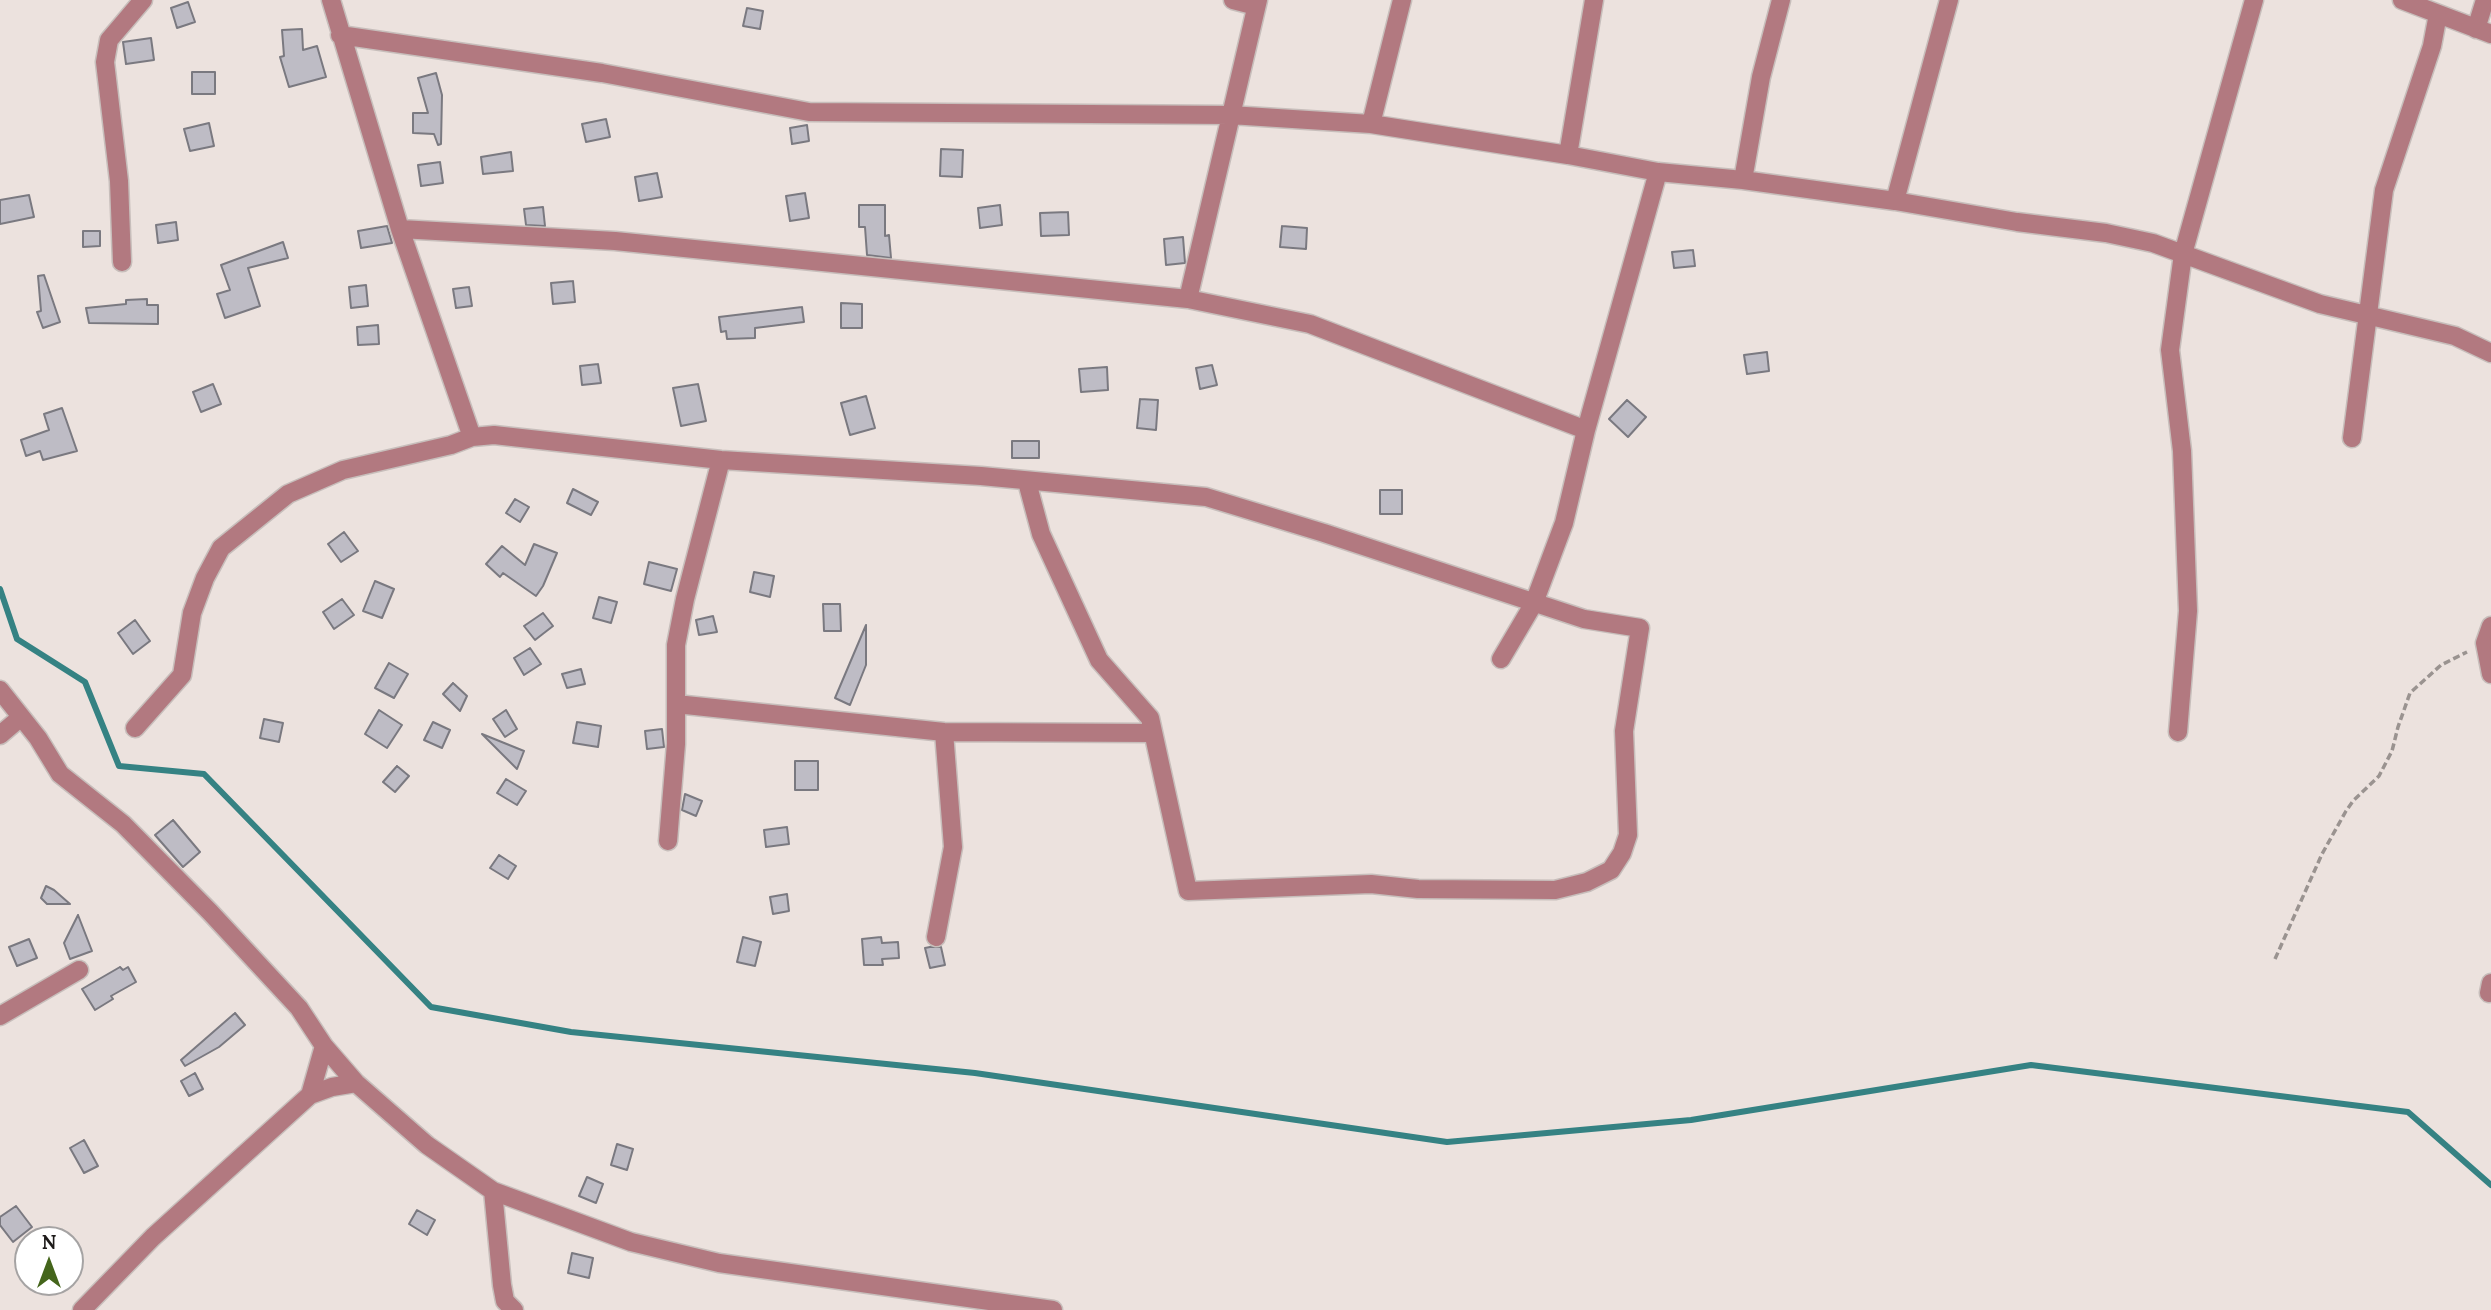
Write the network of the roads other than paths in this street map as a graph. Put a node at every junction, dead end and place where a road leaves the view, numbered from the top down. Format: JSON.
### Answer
{"nodes":[{"id":1,"x":143,"y":0,"type":"edge"},
{"id":2,"x":331,"y":0,"type":"edge"},
{"id":3,"x":1233,"y":0,"type":"edge"},
{"id":4,"x":1402,"y":0,"type":"edge"},
{"id":5,"x":1594,"y":0,"type":"edge"},
{"id":6,"x":1781,"y":0,"type":"edge"},
{"id":7,"x":1950,"y":0,"type":"edge"},
{"id":8,"x":2254,"y":0,"type":"edge"},
{"id":9,"x":2402,"y":0,"type":"edge"},
{"id":10,"x":2485,"y":0,"type":"edge"},
{"id":11,"x":1257,"y":3,"type":"edge"},
{"id":12,"x":2438,"y":14,"type":"junction"},
{"id":13,"x":2483,"y":31,"type":"edge"},
{"id":14,"x":340,"y":35,"type":"junction"},
{"id":15,"x":1230,"y":115,"type":"junction"},
{"id":16,"x":1371,"y":124,"type":"junction"},
{"id":17,"x":1569,"y":155,"type":"junction"},
{"id":18,"x":1658,"y":172,"type":"junction"},
{"id":19,"x":1743,"y":180,"type":"junction"},
{"id":20,"x":1895,"y":201,"type":"junction"},
{"id":21,"x":400,"y":229,"type":"junction"},
{"id":22,"x":2183,"y":254,"type":"junction"},
{"id":23,"x":122,"y":262,"type":"dead end"},
{"id":24,"x":1188,"y":299,"type":"junction"},
{"id":25,"x":2366,"y":315,"type":"junction"},
{"id":26,"x":2491,"y":353,"type":"edge"},
{"id":27,"x":1587,"y":429,"type":"junction"},
{"id":28,"x":472,"y":437,"type":"junction"},
{"id":29,"x":2352,"y":438,"type":"dead end"},
{"id":30,"x":721,"y":460,"type":"junction"},
{"id":31,"x":1027,"y":482,"type":"junction"},
{"id":32,"x":1534,"y":603,"type":"junction"},
{"id":33,"x":2491,"y":626,"type":"edge"},
{"id":34,"x":1501,"y":659,"type":"dead end"},
{"id":35,"x":2491,"y":674,"type":"edge"},
{"id":36,"x":0,"y":690,"type":"edge"},
{"id":37,"x":676,"y":704,"type":"junction"},
{"id":38,"x":20,"y":718,"type":"junction"},
{"id":39,"x":135,"y":728,"type":"dead end"},
{"id":40,"x":944,"y":732,"type":"junction"},
{"id":41,"x":1153,"y":733,"type":"junction"},
{"id":42,"x":2178,"y":733,"type":"dead end"},
{"id":43,"x":0,"y":735,"type":"edge"},
{"id":44,"x":668,"y":841,"type":"dead end"},
{"id":45,"x":936,"y":937,"type":"dead end"},
{"id":46,"x":79,"y":970,"type":"dead end"},
{"id":47,"x":0,"y":1016,"type":"edge"},
{"id":48,"x":324,"y":1046,"type":"junction"},
{"id":49,"x":356,"y":1083,"type":"junction"},
{"id":50,"x":310,"y":1095,"type":"junction"},
{"id":51,"x":493,"y":1191,"type":"junction"},
{"id":52,"x":503,"y":1307,"type":"edge"},
{"id":53,"x":82,"y":1310,"type":"edge"},
{"id":54,"x":1053,"y":1310,"type":"edge"}],
"edges":[{"from":1,"to":23,"type":"street"},
{"from":2,"to":14,"type":"street"},
{"from":3,"to":11,"type":"street"},
{"from":4,"to":16,"type":"street"},
{"from":5,"to":17,"type":"street"},
{"from":6,"to":19,"type":"street"},
{"from":7,"to":20,"type":"street"},
{"from":8,"to":22,"type":"street"},
{"from":9,"to":12,"type":"street"},
{"from":10,"to":13,"type":"street"},
{"from":11,"to":15,"type":"street"},
{"from":12,"to":13,"type":"street"},
{"from":12,"to":25,"type":"street"},
{"from":14,"to":15,"type":"street"},
{"from":14,"to":21,"type":"street"},
{"from":15,"to":16,"type":"street"},
{"from":15,"to":24,"type":"street"},
{"from":16,"to":17,"type":"street"},
{"from":17,"to":18,"type":"street"},
{"from":18,"to":19,"type":"street"},
{"from":18,"to":27,"type":"street"},
{"from":19,"to":20,"type":"street"},
{"from":20,"to":22,"type":"street"},
{"from":21,"to":24,"type":"street"},
{"from":21,"to":28,"type":"street"},
{"from":22,"to":25,"type":"street"},
{"from":22,"to":42,"type":"street"},
{"from":24,"to":27,"type":"street"},
{"from":25,"to":26,"type":"street"},
{"from":25,"to":29,"type":"street"},
{"from":27,"to":32,"type":"street"},
{"from":28,"to":30,"type":"street"},
{"from":28,"to":39,"type":"street"},
{"from":30,"to":31,"type":"street"},
{"from":30,"to":37,"type":"street"},
{"from":31,"to":32,"type":"street"},
{"from":31,"to":41,"type":"street"},
{"from":32,"to":34,"type":"street"},
{"from":32,"to":41,"type":"street"},
{"from":33,"to":35,"type":"street"},
{"from":36,"to":38,"type":"street"},
{"from":37,"to":40,"type":"street"},
{"from":37,"to":44,"type":"street"},
{"from":38,"to":43,"type":"street"},
{"from":38,"to":48,"type":"street"},
{"from":40,"to":41,"type":"street"},
{"from":40,"to":45,"type":"street"},
{"from":46,"to":47,"type":"street"},
{"from":48,"to":49,"type":"street"},
{"from":48,"to":50,"type":"street"},
{"from":49,"to":50,"type":"street"},
{"from":49,"to":51,"type":"street"},
{"from":50,"to":53,"type":"street"},
{"from":51,"to":52,"type":"street"},
{"from":51,"to":54,"type":"street"}]}
